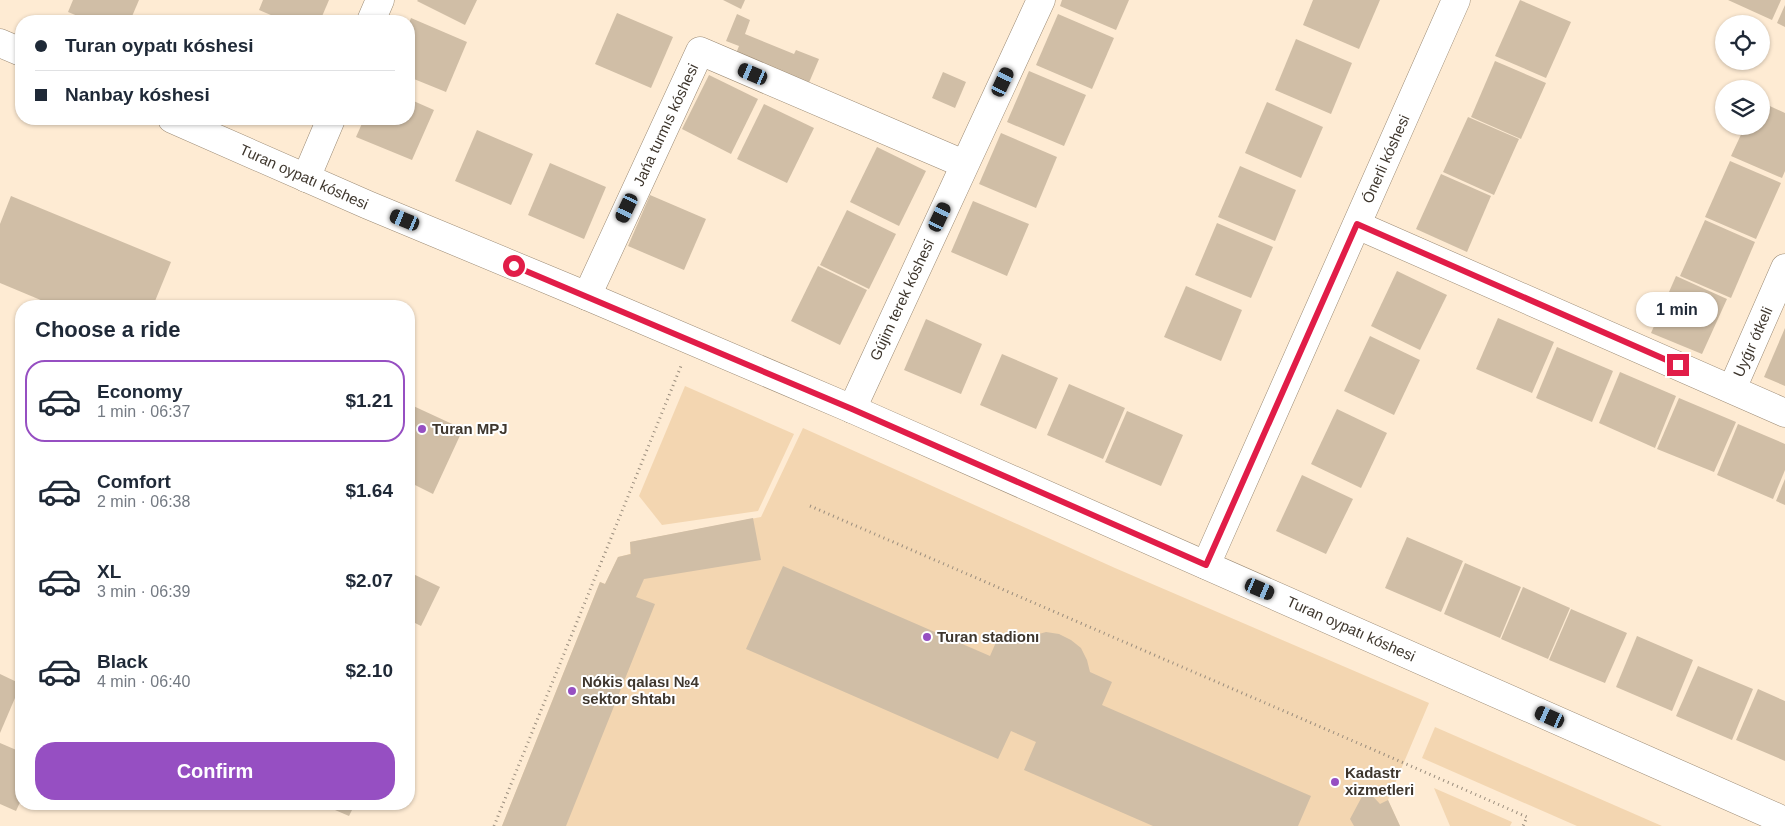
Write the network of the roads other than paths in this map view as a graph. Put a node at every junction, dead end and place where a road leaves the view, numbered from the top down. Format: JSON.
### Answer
{"nodes":[{"id":1,"x":380,"y":0,"type":"edge"},
{"id":2,"x":1041,"y":0,"type":"edge"},
{"id":3,"x":1456,"y":0,"type":"edge"},
{"id":4,"x":374,"y":15,"type":"edge"},
{"id":5,"x":0,"y":43,"type":"edge"},
{"id":6,"x":15,"y":49,"type":"edge"},
{"id":7,"x":186,"y":125,"type":"edge"},
{"id":8,"x":328,"y":125,"type":"edge"},
{"id":9,"x":964,"y":164,"type":"junction"},
{"id":10,"x":306,"y":178,"type":"junction"},
{"id":11,"x":1357,"y":224,"type":"junction"},
{"id":12,"x":1785,"y":268,"type":"edge"},
{"id":13,"x":587,"y":296,"type":"junction"},
{"id":14,"x":1732,"y":389,"type":"junction"},
{"id":15,"x":852,"y":409,"type":"junction"},
{"id":16,"x":1785,"y":413,"type":"edge"},
{"id":17,"x":1206,"y":565,"type":"junction"},
{"id":18,"x":1785,"y":821,"type":"edge"}],
"edges":[{"from":1,"to":4,"type":"street"},
{"from":2,"to":9,"type":"street","name":"Gújim terek kóshesi"},
{"from":3,"to":11,"type":"street","name":"Ónerli kóshesi"},
{"from":5,"to":6,"type":"street"},
{"from":7,"to":10,"type":"street","name":"Turan oypatı kóshesi"},
{"from":8,"to":10,"type":"street"},
{"from":9,"to":13,"type":"street","name":"Jańa turmıs kóshesi"},
{"from":9,"to":15,"type":"street","name":"Gújim terek kóshesi"},
{"from":10,"to":13,"type":"street","name":"Turan oypatı kóshesi"},
{"from":11,"to":14,"type":"street"},
{"from":11,"to":17,"type":"street","name":"Ónerli kóshesi"},
{"from":12,"to":14,"type":"street","name":"Uyǵır ótkeli"},
{"from":13,"to":15,"type":"street","name":"Turan oypatı kóshesi"},
{"from":14,"to":16,"type":"street"},
{"from":15,"to":17,"type":"street","name":"Turan oypatı kóshesi"},
{"from":17,"to":18,"type":"street","name":"Turan oypatı kóshesi"}]}
